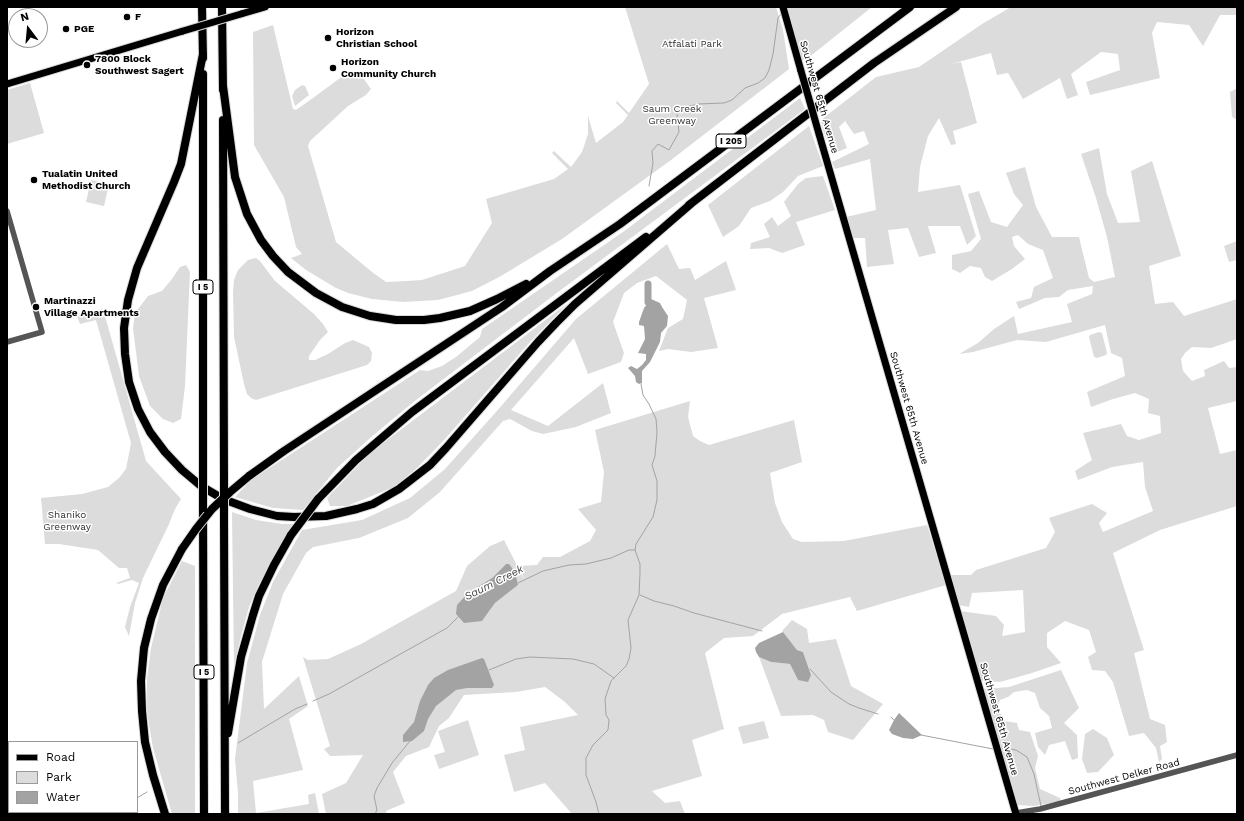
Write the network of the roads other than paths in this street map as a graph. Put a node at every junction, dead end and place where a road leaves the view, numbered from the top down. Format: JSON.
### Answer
{"nodes":[{"id":1,"x":202,"y":7,"type":"edge"},
{"id":2,"x":222,"y":7,"type":"edge"},
{"id":3,"x":265,"y":7,"type":"edge"},
{"id":4,"x":783,"y":7,"type":"edge"},
{"id":5,"x":910,"y":7,"type":"edge"},
{"id":6,"x":956,"y":7,"type":"edge"},
{"id":7,"x":203,"y":54,"type":"junction"},
{"id":8,"x":7,"y":84,"type":"edge"},
{"id":9,"x":223,"y":86,"type":"junction"},
{"id":10,"x":693,"y":202,"type":"junction"},
{"id":11,"x":7,"y":211,"type":"edge"},
{"id":12,"x":550,"y":271,"type":"junction"},
{"id":13,"x":7,"y":342,"type":"edge"},
{"id":14,"x":1237,"y":755,"type":"edge"},
{"id":15,"x":224,"y":756,"type":"junction"},
{"id":16,"x":1016,"y":813,"type":"edge"},
{"id":17,"x":165,"y":814,"type":"edge"},
{"id":18,"x":204,"y":814,"type":"edge"},
{"id":19,"x":225,"y":814,"type":"edge"}],
"edges":[{"from":1,"to":7,"type":"highway","number":"I 5"},
{"from":2,"to":9,"type":"highway","number":"I 5"},
{"from":3,"to":8,"type":"main road","bridge":true},
{"from":4,"to":16,"type":"main road","name":"Southwest 65th Avenue","bridge":true},
{"from":5,"to":12,"type":"highway","number":"I 205"},
{"from":6,"to":10,"type":"highway","number":"I 205"},
{"from":7,"to":10,"type":"highway"},
{"from":7,"to":18,"type":"highway","number":"I 5","bridge":true},
{"from":9,"to":12,"type":"highway"},
{"from":9,"to":15,"type":"highway","number":"I 5","bridge":true},
{"from":10,"to":15,"type":"highway","bridge":true},
{"from":11,"to":13,"type":"street"},
{"from":12,"to":17,"type":"highway","bridge":true},
{"from":14,"to":16,"type":"street","name":"Southwest Delker Road"},
{"from":15,"to":19,"type":"highway","number":"I 5"}]}
